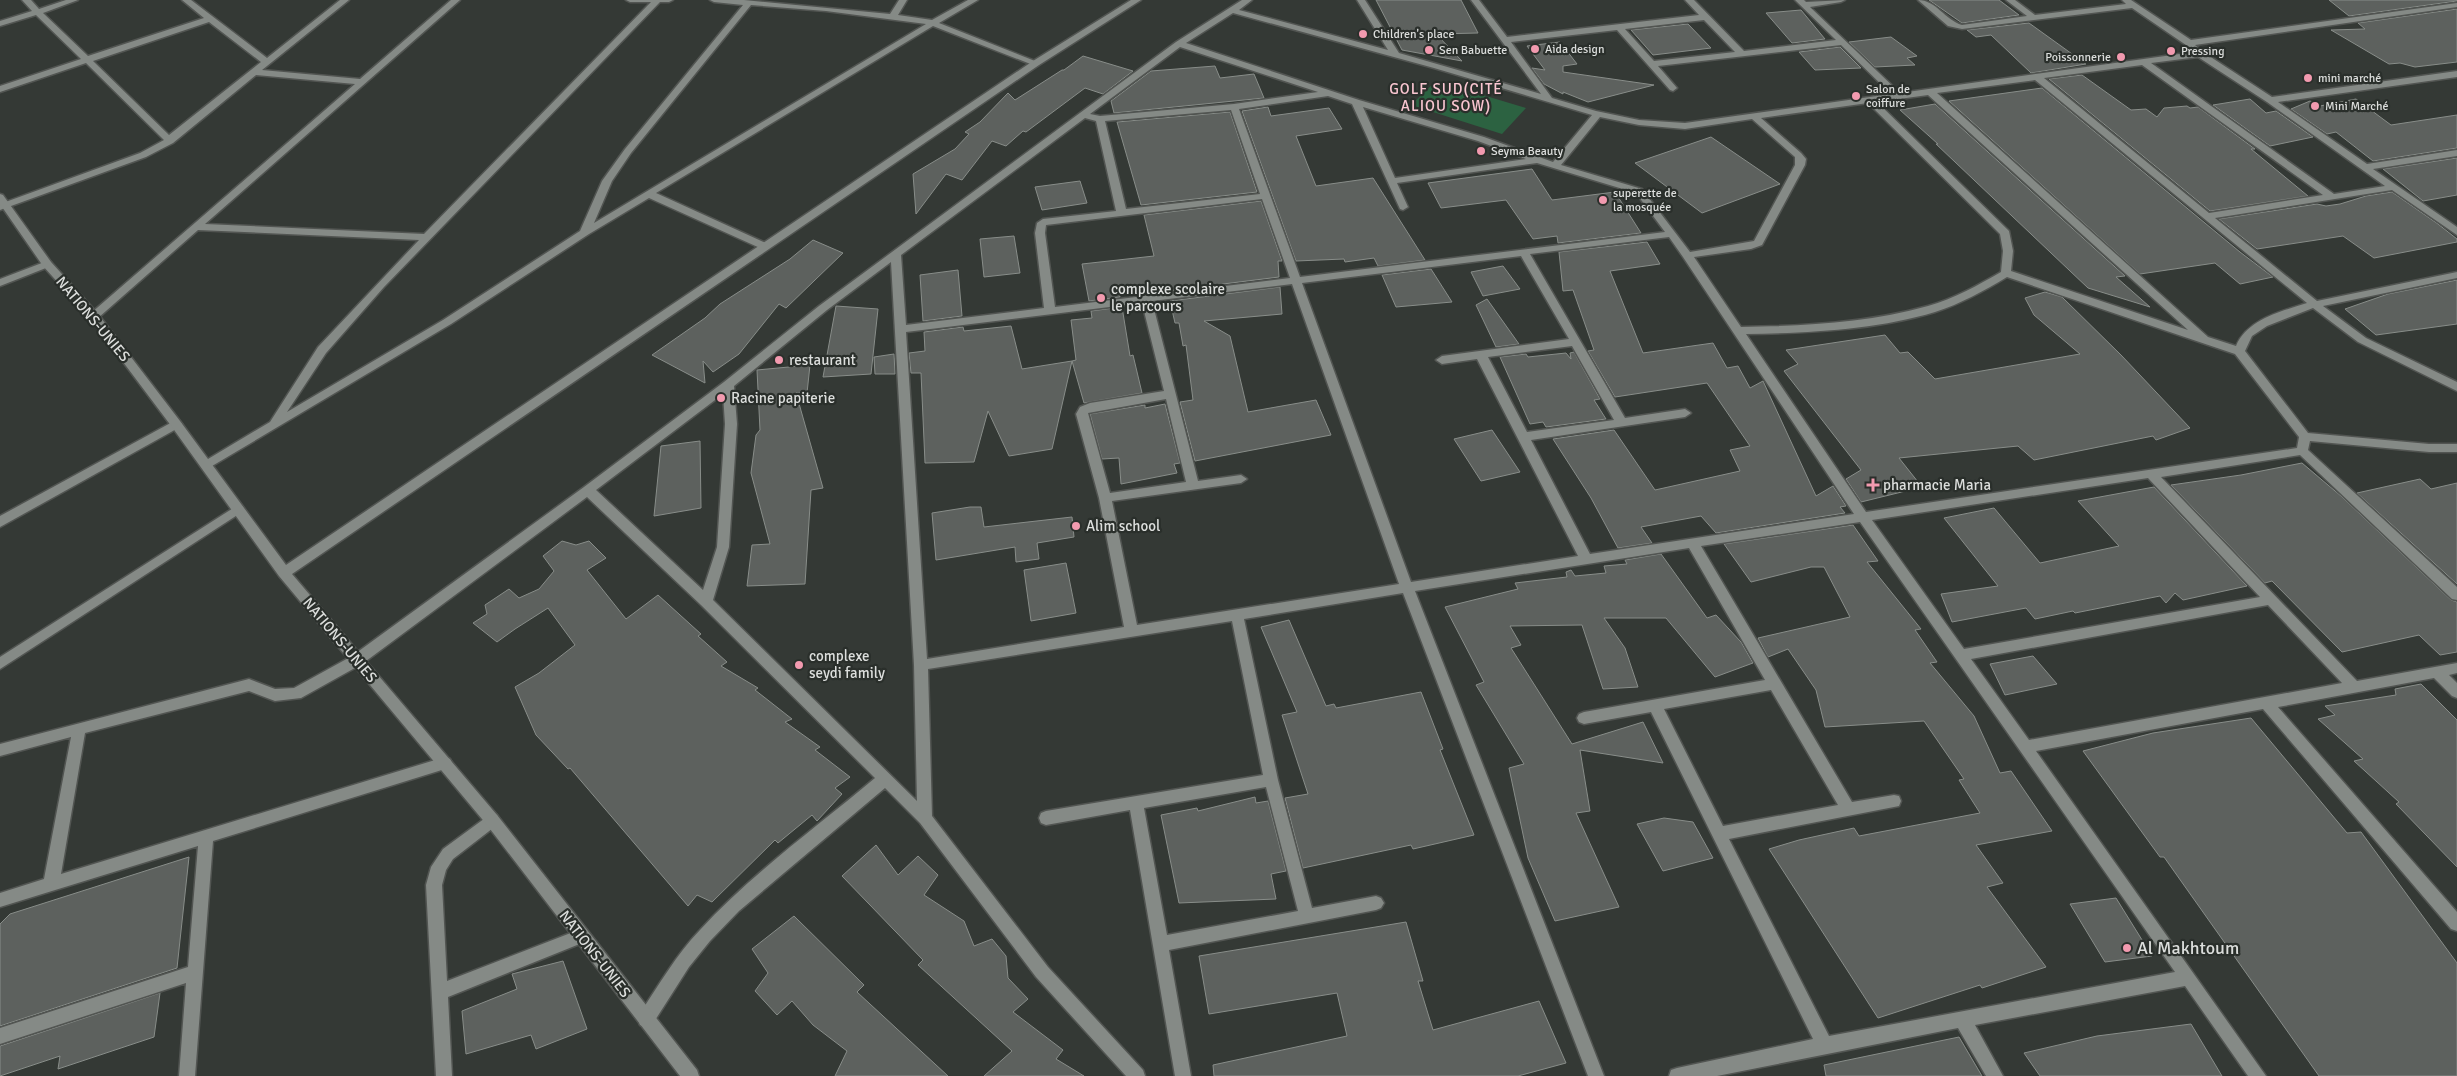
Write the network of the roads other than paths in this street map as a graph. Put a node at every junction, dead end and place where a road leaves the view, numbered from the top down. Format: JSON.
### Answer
{"nodes":[{"id":1,"x":26,"y":0,"type":"edge"},
{"id":2,"x":74,"y":0,"type":"edge"},
{"id":3,"x":186,"y":0,"type":"edge"},
{"id":4,"x":345,"y":0,"type":"edge"},
{"id":5,"x":456,"y":0,"type":"edge"},
{"id":6,"x":630,"y":0,"type":"edge"},
{"id":7,"x":669,"y":0,"type":"edge"},
{"id":8,"x":714,"y":0,"type":"edge"},
{"id":9,"x":832,"y":0,"type":"edge"},
{"id":10,"x":903,"y":0,"type":"edge"},
{"id":11,"x":974,"y":0,"type":"edge"},
{"id":12,"x":1137,"y":0,"type":"edge"},
{"id":13,"x":1248,"y":0,"type":"edge"},
{"id":14,"x":1361,"y":0,"type":"edge"},
{"id":15,"x":1475,"y":0,"type":"edge"},
{"id":16,"x":1689,"y":0,"type":"edge"},
{"id":17,"x":1841,"y":0,"type":"edge"},
{"id":18,"x":1922,"y":0,"type":"edge"},
{"id":19,"x":2010,"y":0,"type":"edge"},
{"id":20,"x":2453,"y":0,"type":"edge"},
{"id":21,"x":657,"y":1,"type":"edge"},
{"id":22,"x":1802,"y":2,"type":"edge"},
{"id":23,"x":749,"y":3,"type":"junction"},
{"id":24,"x":2130,"y":3,"type":"edge"},
{"id":25,"x":2457,"y":4,"type":"edge"},
{"id":26,"x":826,"y":8,"type":"junction"},
{"id":27,"x":1231,"y":10,"type":"junction"},
{"id":28,"x":37,"y":12,"type":"junction"},
{"id":29,"x":892,"y":16,"type":"junction"},
{"id":30,"x":1705,"y":17,"type":"junction"},
{"id":31,"x":2034,"y":18,"type":"junction"},
{"id":32,"x":208,"y":19,"type":"junction"},
{"id":33,"x":934,"y":22,"type":"junction"},
{"id":34,"x":0,"y":24,"type":"edge"},
{"id":35,"x":1619,"y":27,"type":"junction"},
{"id":36,"x":1506,"y":40,"type":"junction"},
{"id":37,"x":1844,"y":42,"type":"junction"},
{"id":38,"x":2189,"y":43,"type":"junction"},
{"id":39,"x":1179,"y":44,"type":"junction"},
{"id":40,"x":1741,"y":53,"type":"junction"},
{"id":41,"x":1396,"y":54,"type":"junction"},
{"id":42,"x":2200,"y":54,"type":"junction"},
{"id":43,"x":87,"y":60,"type":"junction"},
{"id":44,"x":266,"y":62,"type":"junction"},
{"id":45,"x":2144,"y":62,"type":"junction"},
{"id":46,"x":1036,"y":63,"type":"junction"},
{"id":47,"x":1652,"y":64,"type":"junction"},
{"id":48,"x":254,"y":72,"type":"junction"},
{"id":49,"x":2457,"y":74,"type":"edge"},
{"id":50,"x":2037,"y":77,"type":"junction"},
{"id":51,"x":362,"y":82,"type":"junction"},
{"id":52,"x":1673,"y":88,"type":"dead end"},
{"id":53,"x":0,"y":89,"type":"edge"},
{"id":54,"x":1930,"y":92,"type":"junction"},
{"id":55,"x":1328,"y":93,"type":"junction"},
{"id":56,"x":1898,"y":96,"type":"junction"},
{"id":57,"x":1548,"y":98,"type":"junction"},
{"id":58,"x":1870,"y":100,"type":"junction"},
{"id":59,"x":2270,"y":100,"type":"junction"},
{"id":60,"x":1356,"y":102,"type":"junction"},
{"id":61,"x":1234,"y":107,"type":"junction"},
{"id":62,"x":1598,"y":113,"type":"junction"},
{"id":63,"x":1084,"y":115,"type":"junction"},
{"id":64,"x":1753,"y":116,"type":"junction"},
{"id":65,"x":1100,"y":119,"type":"junction"},
{"id":66,"x":170,"y":141,"type":"junction"},
{"id":67,"x":2457,"y":153,"type":"edge"},
{"id":68,"x":1537,"y":160,"type":"junction"},
{"id":69,"x":1555,"y":166,"type":"junction"},
{"id":70,"x":2366,"y":167,"type":"junction"},
{"id":71,"x":1393,"y":181,"type":"junction"},
{"id":72,"x":2395,"y":187,"type":"junction"},
{"id":73,"x":649,"y":194,"type":"junction"},
{"id":74,"x":1265,"y":196,"type":"junction"},
{"id":75,"x":2332,"y":197,"type":"junction"},
{"id":76,"x":2,"y":203,"type":"edge"},
{"id":77,"x":1403,"y":207,"type":"dead end"},
{"id":78,"x":1121,"y":211,"type":"junction"},
{"id":79,"x":2208,"y":216,"type":"junction"},
{"id":80,"x":196,"y":227,"type":"junction"},
{"id":81,"x":584,"y":232,"type":"junction"},
{"id":82,"x":2457,"y":232,"type":"edge"},
{"id":83,"x":1672,"y":234,"type":"junction"},
{"id":84,"x":426,"y":237,"type":"junction"},
{"id":85,"x":764,"y":246,"type":"junction"},
{"id":86,"x":1523,"y":251,"type":"junction"},
{"id":87,"x":896,"y":254,"type":"junction"},
{"id":88,"x":1686,"y":255,"type":"junction"},
{"id":89,"x":47,"y":264,"type":"junction"},
{"id":90,"x":2006,"y":273,"type":"junction"},
{"id":91,"x":2457,"y":275,"type":"edge"},
{"id":92,"x":1297,"y":279,"type":"junction"},
{"id":93,"x":0,"y":283,"type":"edge"},
{"id":94,"x":1146,"y":298,"type":"junction"},
{"id":95,"x":2315,"y":304,"type":"junction"},
{"id":96,"x":1050,"y":310,"type":"junction"},
{"id":97,"x":94,"y":316,"type":"junction"},
{"id":98,"x":900,"y":329,"type":"junction"},
{"id":99,"x":1737,"y":331,"type":"junction"},
{"id":100,"x":2204,"y":339,"type":"junction"},
{"id":101,"x":1576,"y":342,"type":"junction"},
{"id":102,"x":2239,"y":351,"type":"junction"},
{"id":103,"x":1481,"y":355,"type":"junction"},
{"id":104,"x":1442,"y":360,"type":"dead end"},
{"id":105,"x":728,"y":385,"type":"junction"},
{"id":106,"x":2457,"y":387,"type":"edge"},
{"id":107,"x":1170,"y":394,"type":"junction"},
{"id":108,"x":1685,"y":414,"type":"dead end"},
{"id":109,"x":1622,"y":423,"type":"junction"},
{"id":110,"x":176,"y":424,"type":"junction"},
{"id":111,"x":274,"y":424,"type":"junction"},
{"id":112,"x":1523,"y":437,"type":"junction"},
{"id":113,"x":2305,"y":437,"type":"junction"},
{"id":114,"x":2457,"y":448,"type":"edge"},
{"id":115,"x":2302,"y":451,"type":"junction"},
{"id":116,"x":207,"y":465,"type":"junction"},
{"id":117,"x":2151,"y":474,"type":"junction"},
{"id":118,"x":1241,"y":478,"type":"dead end"},
{"id":119,"x":1194,"y":485,"type":"junction"},
{"id":120,"x":588,"y":490,"type":"junction"},
{"id":121,"x":1106,"y":498,"type":"junction"},
{"id":122,"x":238,"y":509,"type":"junction"},
{"id":123,"x":1864,"y":518,"type":"junction"},
{"id":124,"x":0,"y":522,"type":"edge"},
{"id":125,"x":1693,"y":544,"type":"junction"},
{"id":126,"x":1586,"y":560,"type":"junction"},
{"id":127,"x":284,"y":573,"type":"junction"},
{"id":128,"x":1407,"y":588,"type":"junction"},
{"id":129,"x":2457,"y":595,"type":"edge"},
{"id":130,"x":2270,"y":600,"type":"junction"},
{"id":131,"x":706,"y":601,"type":"junction"},
{"id":132,"x":1237,"y":615,"type":"junction"},
{"id":133,"x":1131,"y":631,"type":"junction"},
{"id":134,"x":1962,"y":655,"type":"junction"},
{"id":135,"x":357,"y":660,"type":"junction"},
{"id":136,"x":0,"y":664,"type":"edge"},
{"id":137,"x":921,"y":665,"type":"junction"},
{"id":138,"x":2457,"y":668,"type":"edge"},
{"id":139,"x":2437,"y":672,"type":"junction"},
{"id":140,"x":1774,"y":684,"type":"junction"},
{"id":141,"x":2353,"y":686,"type":"junction"},
{"id":142,"x":2457,"y":692,"type":"edge"},
{"id":143,"x":2266,"y":703,"type":"junction"},
{"id":144,"x":1655,"y":706,"type":"junction"},
{"id":145,"x":1584,"y":718,"type":"dead end"},
{"id":146,"x":79,"y":730,"type":"junction"},
{"id":147,"x":2026,"y":746,"type":"junction"},
{"id":148,"x":0,"y":750,"type":"edge"},
{"id":149,"x":445,"y":763,"type":"junction"},
{"id":150,"x":886,"y":778,"type":"junction"},
{"id":151,"x":1271,"y":780,"type":"junction"},
{"id":152,"x":1894,"y":801,"type":"dead end"},
{"id":153,"x":1136,"y":804,"type":"junction"},
{"id":154,"x":1848,"y":809,"type":"junction"},
{"id":155,"x":924,"y":818,"type":"junction"},
{"id":156,"x":1046,"y":818,"type":"dead end"},
{"id":157,"x":492,"y":820,"type":"junction"},
{"id":158,"x":1718,"y":834,"type":"junction"},
{"id":159,"x":206,"y":837,"type":"junction"},
{"id":160,"x":51,"y":886,"type":"junction"},
{"id":161,"x":0,"y":900,"type":"edge"},
{"id":162,"x":1376,"y":903,"type":"dead end"},
{"id":163,"x":1307,"y":917,"type":"junction"},
{"id":164,"x":2457,"y":924,"type":"edge"},
{"id":165,"x":581,"y":936,"type":"junction"},
{"id":166,"x":1160,"y":944,"type":"junction"},
{"id":167,"x":196,"y":972,"type":"junction"},
{"id":168,"x":2187,"y":978,"type":"junction"},
{"id":169,"x":440,"y":992,"type":"junction"},
{"id":170,"x":646,"y":1019,"type":"junction"},
{"id":171,"x":1962,"y":1019,"type":"junction"},
{"id":172,"x":0,"y":1036,"type":"edge"},
{"id":173,"x":1825,"y":1045,"type":"junction"},
{"id":174,"x":187,"y":1076,"type":"edge"},
{"id":175,"x":444,"y":1076,"type":"edge"},
{"id":176,"x":691,"y":1076,"type":"edge"},
{"id":177,"x":1137,"y":1076,"type":"edge"},
{"id":178,"x":1183,"y":1076,"type":"edge"},
{"id":179,"x":1596,"y":1076,"type":"edge"},
{"id":180,"x":1677,"y":1076,"type":"edge"},
{"id":181,"x":1995,"y":1076,"type":"edge"},
{"id":182,"x":2258,"y":1076,"type":"edge"}],
"edges":[{"from":1,"to":28,"type":"street"},
{"from":2,"to":28,"type":"street"},
{"from":3,"to":32,"type":"street"},
{"from":4,"to":44,"type":"street"},
{"from":5,"to":51,"type":"street"},
{"from":6,"to":21,"type":"street"},
{"from":7,"to":21,"type":"street"},
{"from":8,"to":23,"type":"street"},
{"from":9,"to":26,"type":"street"},
{"from":10,"to":29,"type":"street"},
{"from":11,"to":33,"type":"street"},
{"from":12,"to":46,"type":"street"},
{"from":13,"to":27,"type":"street"},
{"from":14,"to":41,"type":"street"},
{"from":15,"to":36,"type":"street"},
{"from":16,"to":30,"type":"street"},
{"from":17,"to":22,"type":"street"},
{"from":18,"to":31,"type":"street"},
{"from":19,"to":31,"type":"street"},
{"from":20,"to":25,"type":"street"},
{"from":21,"to":84,"type":"street"},
{"from":22,"to":37,"type":"street"},
{"from":23,"to":26,"type":"street"},
{"from":23,"to":81,"type":"street"},
{"from":24,"to":31,"type":"street"},
{"from":24,"to":38,"type":"street"},
{"from":25,"to":38,"type":"street"},
{"from":26,"to":29,"type":"street"},
{"from":27,"to":39,"type":"street"},
{"from":27,"to":41,"type":"street"},
{"from":28,"to":34,"type":"street"},
{"from":28,"to":43,"type":"street"},
{"from":29,"to":33,"type":"street"},
{"from":30,"to":35,"type":"street"},
{"from":30,"to":40,"type":"street"},
{"from":32,"to":43,"type":"street"},
{"from":32,"to":44,"type":"street"},
{"from":33,"to":46,"type":"street"},
{"from":33,"to":73,"type":"street"},
{"from":35,"to":36,"type":"street"},
{"from":35,"to":47,"type":"street"},
{"from":36,"to":57,"type":"street"},
{"from":37,"to":40,"type":"street"},
{"from":37,"to":56,"type":"street"},
{"from":38,"to":42,"type":"street"},
{"from":39,"to":55,"type":"street"},
{"from":39,"to":63,"type":"street"},
{"from":40,"to":47,"type":"street"},
{"from":41,"to":57,"type":"street"},
{"from":42,"to":45,"type":"street"},
{"from":42,"to":59,"type":"street"},
{"from":43,"to":53,"type":"street"},
{"from":43,"to":66,"type":"street"},
{"from":44,"to":48,"type":"street"},
{"from":45,"to":50,"type":"street"},
{"from":45,"to":75,"type":"street"},
{"from":46,"to":85,"type":"street"},
{"from":47,"to":52,"type":"street"},
{"from":48,"to":51,"type":"street"},
{"from":48,"to":66,"type":"street"},
{"from":49,"to":59,"type":"street"},
{"from":50,"to":54,"type":"street"},
{"from":50,"to":79,"type":"street"},
{"from":51,"to":80,"type":"street"},
{"from":54,"to":56,"type":"street"},
{"from":54,"to":100,"type":"street"},
{"from":55,"to":60,"type":"street"},
{"from":55,"to":61,"type":"street"},
{"from":56,"to":58,"type":"street"},
{"from":57,"to":62,"type":"street"},
{"from":58,"to":64,"type":"street"},
{"from":58,"to":90,"type":"street"},
{"from":59,"to":70,"type":"street"},
{"from":60,"to":68,"type":"street"},
{"from":60,"to":71,"type":"street"},
{"from":61,"to":65,"type":"street"},
{"from":61,"to":74,"type":"street"},
{"from":62,"to":64,"type":"street"},
{"from":62,"to":69,"type":"street"},
{"from":63,"to":65,"type":"street"},
{"from":63,"to":87,"type":"street"},
{"from":64,"to":88,"type":"street"},
{"from":65,"to":78,"type":"street"},
{"from":66,"to":76,"type":"street"},
{"from":67,"to":70,"type":"street"},
{"from":68,"to":69,"type":"street"},
{"from":68,"to":71,"type":"street"},
{"from":69,"to":83,"type":"street"},
{"from":70,"to":72,"type":"street"},
{"from":71,"to":77,"type":"street"},
{"from":72,"to":75,"type":"street"},
{"from":72,"to":82,"type":"street"},
{"from":73,"to":81,"type":"street"},
{"from":73,"to":85,"type":"street"},
{"from":74,"to":78,"type":"street"},
{"from":74,"to":92,"type":"street"},
{"from":75,"to":79,"type":"street"},
{"from":76,"to":89,"type":"street","name":"NATIONS-UNIES"},
{"from":78,"to":96,"type":"street"},
{"from":79,"to":95,"type":"street"},
{"from":80,"to":84,"type":"street"},
{"from":80,"to":97,"type":"street"},
{"from":81,"to":111,"type":"street"},
{"from":83,"to":86,"type":"street"},
{"from":83,"to":88,"type":"street"},
{"from":84,"to":111,"type":"street"},
{"from":85,"to":127,"type":"street"},
{"from":86,"to":92,"type":"street"},
{"from":86,"to":101,"type":"street"},
{"from":87,"to":98,"type":"street"},
{"from":87,"to":105,"type":"street"},
{"from":88,"to":99,"type":"street"},
{"from":89,"to":93,"type":"street"},
{"from":89,"to":97,"type":"street","name":"NATIONS-UNIES"},
{"from":90,"to":99,"type":"street"},
{"from":90,"to":100,"type":"street"},
{"from":91,"to":95,"type":"street"},
{"from":92,"to":94,"type":"street"},
{"from":92,"to":128,"type":"street"},
{"from":94,"to":96,"type":"street"},
{"from":94,"to":107,"type":"street"},
{"from":95,"to":102,"type":"street"},
{"from":95,"to":106,"type":"street"},
{"from":96,"to":98,"type":"street"},
{"from":97,"to":110,"type":"street","name":"NATIONS-UNIES"},
{"from":98,"to":137,"type":"street"},
{"from":99,"to":123,"type":"street"},
{"from":100,"to":102,"type":"street"},
{"from":101,"to":103,"type":"street"},
{"from":101,"to":109,"type":"street"},
{"from":102,"to":113,"type":"street"},
{"from":103,"to":104,"type":"street"},
{"from":103,"to":112,"type":"street"},
{"from":105,"to":120,"type":"street"},
{"from":105,"to":131,"type":"street"},
{"from":107,"to":119,"type":"street"},
{"from":107,"to":121,"type":"street"},
{"from":108,"to":109,"type":"street"},
{"from":109,"to":112,"type":"street"},
{"from":110,"to":116,"type":"street","name":"NATIONS-UNIES"},
{"from":110,"to":124,"type":"street"},
{"from":111,"to":116,"type":"street"},
{"from":112,"to":126,"type":"street"},
{"from":113,"to":114,"type":"street"},
{"from":113,"to":115,"type":"street"},
{"from":115,"to":117,"type":"street"},
{"from":115,"to":129,"type":"street"},
{"from":116,"to":122,"type":"street","name":"NATIONS-UNIES"},
{"from":117,"to":123,"type":"street"},
{"from":117,"to":130,"type":"street"},
{"from":118,"to":119,"type":"street"},
{"from":119,"to":121,"type":"street"},
{"from":120,"to":131,"type":"street"},
{"from":120,"to":135,"type":"street"},
{"from":121,"to":133,"type":"street"},
{"from":122,"to":127,"type":"street","name":"NATIONS-UNIES"},
{"from":122,"to":136,"type":"street"},
{"from":123,"to":125,"type":"street"},
{"from":123,"to":134,"type":"street"},
{"from":125,"to":126,"type":"street"},
{"from":125,"to":140,"type":"street"},
{"from":126,"to":128,"type":"street"},
{"from":127,"to":135,"type":"street","name":"NATIONS-UNIES"},
{"from":128,"to":132,"type":"street"},
{"from":128,"to":179,"type":"street"},
{"from":130,"to":134,"type":"street"},
{"from":130,"to":141,"type":"street"},
{"from":131,"to":150,"type":"street"},
{"from":132,"to":133,"type":"street"},
{"from":132,"to":151,"type":"street"},
{"from":133,"to":137,"type":"street"},
{"from":134,"to":147,"type":"street"},
{"from":135,"to":146,"type":"street"},
{"from":135,"to":149,"type":"street","name":"NATIONS-UNIES"},
{"from":137,"to":155,"type":"street"},
{"from":138,"to":139,"type":"street"},
{"from":139,"to":141,"type":"street"},
{"from":139,"to":142,"type":"street"},
{"from":140,"to":144,"type":"street"},
{"from":140,"to":154,"type":"street"},
{"from":141,"to":143,"type":"street"},
{"from":143,"to":147,"type":"street"},
{"from":143,"to":164,"type":"street"},
{"from":144,"to":145,"type":"street"},
{"from":144,"to":158,"type":"street"},
{"from":146,"to":148,"type":"street"},
{"from":146,"to":160,"type":"street"},
{"from":147,"to":168,"type":"street"},
{"from":149,"to":157,"type":"street","name":"NATIONS-UNIES"},
{"from":149,"to":159,"type":"street"},
{"from":150,"to":155,"type":"street"},
{"from":150,"to":170,"type":"street"},
{"from":151,"to":153,"type":"street"},
{"from":151,"to":163,"type":"street"},
{"from":152,"to":154,"type":"street"},
{"from":153,"to":156,"type":"street"},
{"from":153,"to":166,"type":"street"},
{"from":154,"to":158,"type":"street"},
{"from":155,"to":177,"type":"street"},
{"from":157,"to":165,"type":"street","name":"NATIONS-UNIES"},
{"from":157,"to":169,"type":"street"},
{"from":158,"to":173,"type":"street"},
{"from":159,"to":160,"type":"street"},
{"from":159,"to":167,"type":"street"},
{"from":160,"to":161,"type":"street"},
{"from":162,"to":163,"type":"street"},
{"from":163,"to":166,"type":"street"},
{"from":165,"to":169,"type":"street"},
{"from":165,"to":170,"type":"street","name":"NATIONS-UNIES"},
{"from":166,"to":178,"type":"street"},
{"from":167,"to":172,"type":"street"},
{"from":167,"to":174,"type":"street"},
{"from":168,"to":171,"type":"street"},
{"from":168,"to":182,"type":"street"},
{"from":169,"to":175,"type":"street"},
{"from":170,"to":176,"type":"street","name":"NATIONS-UNIES"},
{"from":171,"to":173,"type":"street"},
{"from":171,"to":181,"type":"street"},
{"from":173,"to":180,"type":"street"}]}
